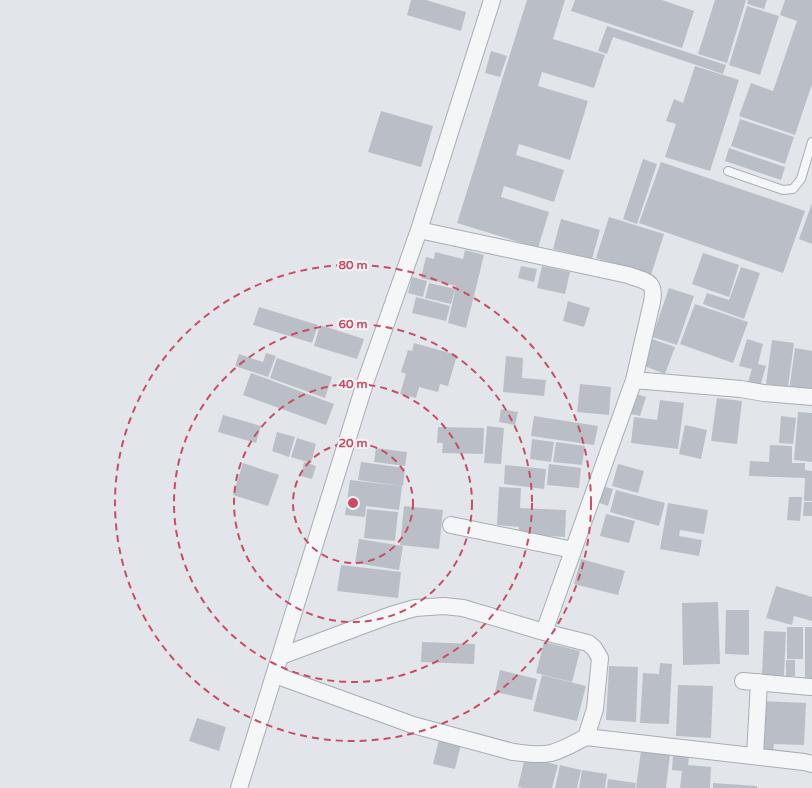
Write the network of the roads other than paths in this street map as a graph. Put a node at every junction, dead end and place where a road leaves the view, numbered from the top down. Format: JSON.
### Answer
{"nodes":[{"id":1,"x":492,"y":0,"type":"edge"},
{"id":2,"x":812,"y":142,"type":"edge"},
{"id":3,"x":728,"y":171,"type":"dead end"},
{"id":4,"x":419,"y":230,"type":"junction"},
{"id":5,"x":634,"y":380,"type":"junction"},
{"id":6,"x":812,"y":397,"type":"edge"},
{"id":7,"x":451,"y":525,"type":"dead end"},
{"id":8,"x":573,"y":550,"type":"junction"},
{"id":9,"x":544,"y":632,"type":"junction"},
{"id":10,"x":282,"y":652,"type":"junction"},
{"id":11,"x":275,"y":675,"type":"junction"},
{"id":12,"x":743,"y":681,"type":"dead end"},
{"id":13,"x":759,"y":682,"type":"junction"},
{"id":14,"x":810,"y":687,"type":"dead end"},
{"id":15,"x":586,"y":736,"type":"junction"},
{"id":16,"x":754,"y":756,"type":"junction"},
{"id":17,"x":808,"y":763,"type":"edge"},
{"id":18,"x":239,"y":788,"type":"edge"}],
"edges":[{"from":1,"to":4,"type":"street"},
{"from":2,"to":3,"type":"lane"},
{"from":4,"to":5,"type":"street"},
{"from":4,"to":10,"type":"street"},
{"from":5,"to":6,"type":"street"},
{"from":5,"to":8,"type":"street"},
{"from":7,"to":8,"type":"street"},
{"from":8,"to":9,"type":"street"},
{"from":9,"to":10,"type":"street"},
{"from":9,"to":15,"type":"street"},
{"from":10,"to":11,"type":"street"},
{"from":11,"to":15,"type":"street"},
{"from":11,"to":18,"type":"street"},
{"from":12,"to":13,"type":"street"},
{"from":13,"to":14,"type":"street"},
{"from":13,"to":16,"type":"street"},
{"from":15,"to":16,"type":"street"},
{"from":16,"to":17,"type":"street"}]}
